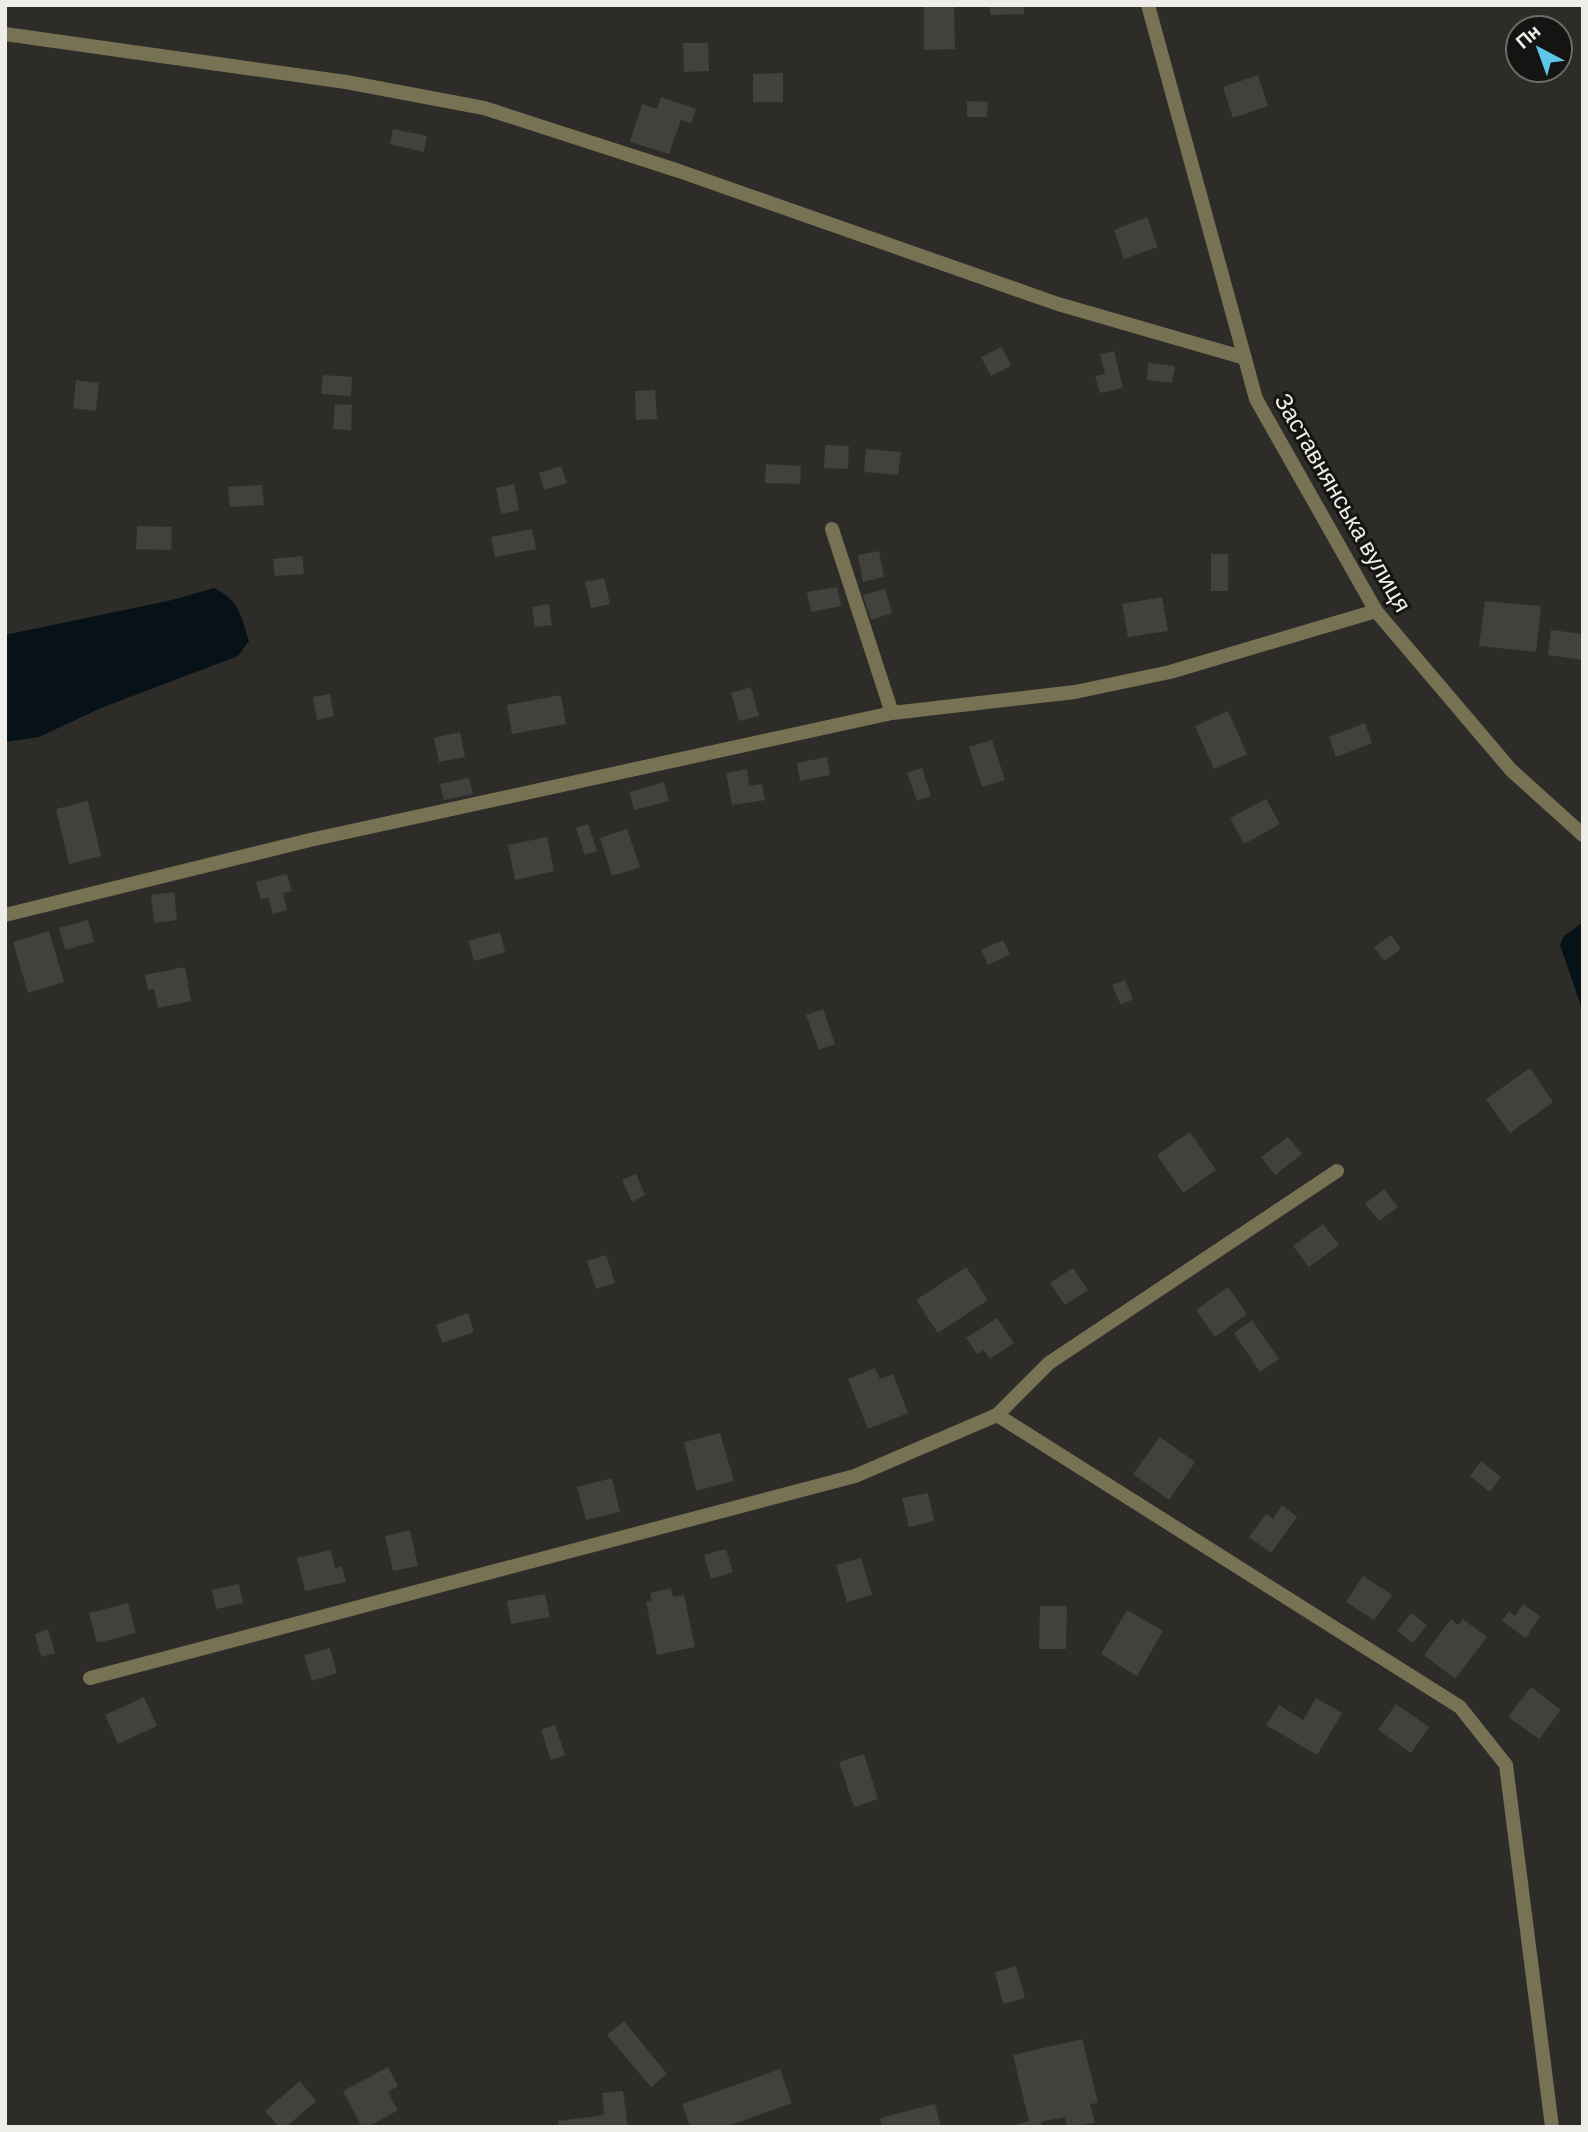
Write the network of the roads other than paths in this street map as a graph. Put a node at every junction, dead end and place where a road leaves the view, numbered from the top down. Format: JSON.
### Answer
{"nodes":[{"id":1,"x":1148,"y":5,"type":"edge"},
{"id":2,"x":5,"y":34,"type":"edge"},
{"id":3,"x":1245,"y":358,"type":"junction"},
{"id":4,"x":832,"y":528,"type":"dead end"},
{"id":5,"x":1376,"y":611,"type":"junction"},
{"id":6,"x":892,"y":713,"type":"junction"},
{"id":7,"x":1583,"y":835,"type":"edge"},
{"id":8,"x":5,"y":915,"type":"edge"},
{"id":9,"x":1337,"y":1171,"type":"dead end"},
{"id":10,"x":998,"y":1415,"type":"junction"},
{"id":11,"x":90,"y":1678,"type":"dead end"},
{"id":12,"x":1552,"y":2127,"type":"edge"}],
"edges":[{"from":1,"to":3,"type":"street","name":"Заставнянська вулиця"},
{"from":2,"to":3,"type":"street"},
{"from":3,"to":5,"type":"street","name":"Заставнянська вулиця"},
{"from":4,"to":6,"type":"street"},
{"from":5,"to":6,"type":"street"},
{"from":5,"to":7,"type":"street","name":"Заставнянська вулиця"},
{"from":6,"to":8,"type":"street"},
{"from":9,"to":10,"type":"street"},
{"from":10,"to":11,"type":"street"},
{"from":10,"to":12,"type":"street"}]}
